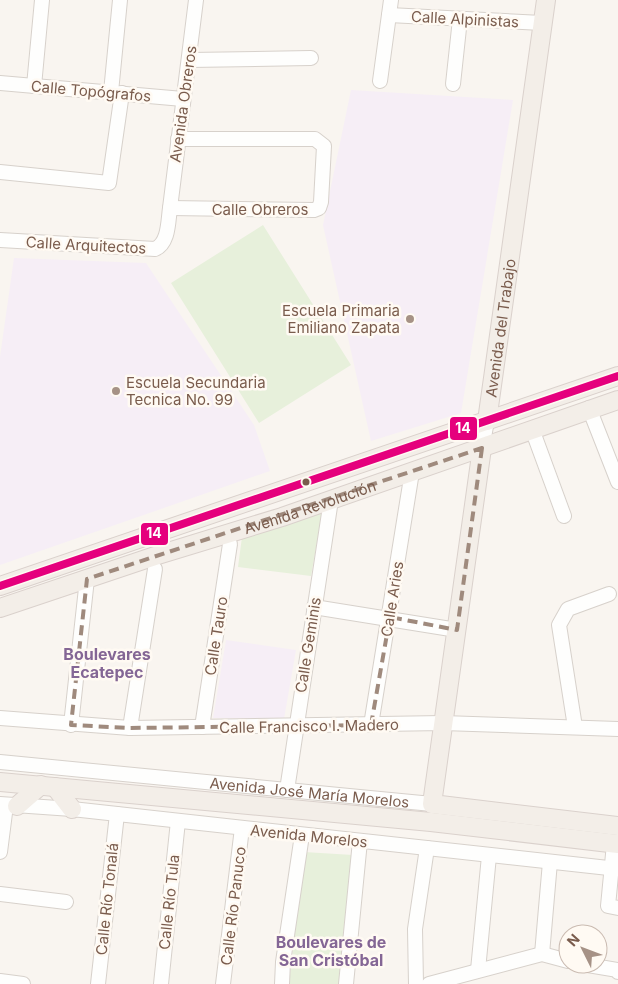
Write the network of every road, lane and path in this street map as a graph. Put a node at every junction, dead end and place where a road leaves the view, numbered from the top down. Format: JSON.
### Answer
{"nodes":[{"id":1,"x":42,"y":0,"type":"edge"},
{"id":2,"x":120,"y":0,"type":"edge"},
{"id":3,"x":196,"y":0,"type":"edge"},
{"id":4,"x":391,"y":0,"type":"edge"},
{"id":5,"x":546,"y":0,"type":"edge"},
{"id":6,"x":389,"y":15,"type":"junction"},
{"id":7,"x":460,"y":19,"type":"junction"},
{"id":8,"x":542,"y":23,"type":"junction"},
{"id":9,"x":312,"y":58,"type":"dead end"},
{"id":10,"x":190,"y":60,"type":"junction"},
{"id":11,"x":380,"y":81,"type":"dead end"},
{"id":12,"x":0,"y":83,"type":"edge"},
{"id":13,"x":453,"y":84,"type":"dead end"},
{"id":14,"x":34,"y":86,"type":"junction"},
{"id":15,"x":116,"y":93,"type":"junction"},
{"id":16,"x":183,"y":99,"type":"junction"},
{"id":17,"x":178,"y":139,"type":"junction"},
{"id":18,"x":0,"y":172,"type":"edge"},
{"id":19,"x":170,"y":208,"type":"junction"},
{"id":20,"x":0,"y":240,"type":"edge"},
{"id":21,"x":618,"y":376,"type":"edge"},
{"id":22,"x":618,"y":400,"type":"edge"},
{"id":23,"x":589,"y":408,"type":"junction"},
{"id":24,"x":486,"y":421,"type":"junction"},
{"id":25,"x":532,"y":429,"type":"junction"},
{"id":26,"x":482,"y":448,"type":"junction"},
{"id":27,"x":412,"y":472,"type":"junction"},
{"id":28,"x":618,"y":482,"type":"edge"},
{"id":29,"x":331,"y":500,"type":"junction"},
{"id":30,"x":564,"y":516,"type":"dead end"},
{"id":31,"x":230,"y":544,"type":"dead end"},
{"id":32,"x":155,"y":569,"type":"dead end"},
{"id":33,"x":87,"y":579,"type":"junction"},
{"id":34,"x":0,"y":586,"type":"edge"},
{"id":35,"x":610,"y":594,"type":"dead end"},
{"id":36,"x":314,"y":607,"type":"junction"},
{"id":37,"x":0,"y":608,"type":"edge"},
{"id":38,"x":390,"y":618,"type":"junction"},
{"id":39,"x":457,"y":630,"type":"junction"},
{"id":40,"x":0,"y":718,"type":"edge"},
{"id":41,"x":443,"y":723,"type":"junction"},
{"id":42,"x":71,"y":725,"type":"junction"},
{"id":43,"x":296,"y":725,"type":"junction"},
{"id":44,"x":371,"y":725,"type":"junction"},
{"id":45,"x":202,"y":727,"type":"junction"},
{"id":46,"x":575,"y":727,"type":"junction"},
{"id":47,"x":130,"y":728,"type":"junction"},
{"id":48,"x":618,"y":729,"type":"edge"},
{"id":49,"x":0,"y":762,"type":"edge"},
{"id":50,"x":0,"y":782,"type":"edge"},
{"id":51,"x":48,"y":786,"type":"junction"},
{"id":52,"x":287,"y":790,"type":"junction"},
{"id":53,"x":432,"y":804,"type":"junction"},
{"id":54,"x":8,"y":805,"type":"edge"},
{"id":55,"x":72,"y":809,"type":"junction"},
{"id":56,"x":493,"y":812,"type":"junction"},
{"id":57,"x":116,"y":814,"type":"junction"},
{"id":58,"x":178,"y":821,"type":"junction"},
{"id":59,"x":432,"y":822,"type":"junction"},
{"id":60,"x":618,"y":826,"type":"edge"},
{"id":61,"x":242,"y":828,"type":"junction"},
{"id":62,"x":302,"y":835,"type":"junction"},
{"id":63,"x":360,"y":841,"type":"junction"},
{"id":64,"x":616,"y":844,"type":"edge"},
{"id":65,"x":427,"y":848,"type":"junction"},
{"id":66,"x":0,"y":852,"type":"edge"},
{"id":67,"x":489,"y":856,"type":"junction"},
{"id":68,"x":550,"y":862,"type":"junction"},
{"id":69,"x":615,"y":868,"type":"edge"},
{"id":70,"x":0,"y":894,"type":"edge"},
{"id":71,"x":66,"y":902,"type":"dead end"},
{"id":72,"x":618,"y":908,"type":"edge"},
{"id":73,"x":542,"y":954,"type":"junction"},
{"id":74,"x":558,"y":958,"type":"edge"},
{"id":75,"x":478,"y":970,"type":"junction"},
{"id":76,"x":0,"y":981,"type":"edge"},
{"id":77,"x":23,"y":984,"type":"edge"},
{"id":78,"x":98,"y":984,"type":"edge"},
{"id":79,"x":161,"y":984,"type":"edge"},
{"id":80,"x":223,"y":984,"type":"edge"},
{"id":81,"x":282,"y":984,"type":"edge"},
{"id":82,"x":346,"y":984,"type":"edge"},
{"id":83,"x":416,"y":984,"type":"edge"},
{"id":84,"x":429,"y":984,"type":"edge"}],
"edges":[{"from":1,"to":14,"type":"street"},
{"from":2,"to":15,"type":"street"},
{"from":3,"to":10,"type":"street","name":"Avenida Obreros"},
{"from":4,"to":6,"type":"street"},
{"from":5,"to":8,"type":"main road","name":"Avenida del Trabajo"},
{"from":6,"to":7,"type":"street","name":"Calle Alpinistas"},
{"from":6,"to":11,"type":"street"},
{"from":7,"to":8,"type":"street","name":"Calle Alpinistas"},
{"from":7,"to":13,"type":"street"},
{"from":8,"to":24,"type":"main road","name":"Avenida del Trabajo"},
{"from":9,"to":10,"type":"street"},
{"from":10,"to":16,"type":"street","name":"Avenida Obreros"},
{"from":12,"to":14,"type":"street","name":"Calle Topógrafos"},
{"from":14,"to":15,"type":"street","name":"Calle Topógrafos"},
{"from":15,"to":16,"type":"street","name":"Calle Topógrafos"},
{"from":15,"to":18,"type":"street"},
{"from":16,"to":17,"type":"street","name":"Avenida Obreros"},
{"from":17,"to":19,"type":"street","name":"Avenida Obreros"},
{"from":17,"to":19,"type":"street","name":"Calle Obreros"},
{"from":19,"to":20,"type":"street","name":"Calle Arquitectos"},
{"from":21,"to":24,"type":"main road","name":"Avenida Revolución"},
{"from":22,"to":23,"type":"main road","name":"Avenida Revolución"},
{"from":23,"to":25,"type":"main road","name":"Avenida Revolución"},
{"from":23,"to":28,"type":"street"},
{"from":24,"to":26,"type":"street","name":"Avenida del Trabajo"},
{"from":24,"to":34,"type":"main road","name":"Avenida Revolución"},
{"from":25,"to":26,"type":"main road","name":"Avenida Revolución"},
{"from":25,"to":30,"type":"street"},
{"from":26,"to":27,"type":"main road","name":"Avenida Revolución"},
{"from":26,"to":39,"type":"main road","name":"Avenida del Trabajo"},
{"from":27,"to":29,"type":"main road","name":"Avenida Revolución"},
{"from":27,"to":38,"type":"street","name":"Calle Aries"},
{"from":29,"to":33,"type":"main road","name":"Avenida Revolución"},
{"from":29,"to":36,"type":"street","name":"Calle Geminis"},
{"from":31,"to":45,"type":"street","name":"Calle Tauro"},
{"from":32,"to":47,"type":"street"},
{"from":33,"to":37,"type":"main road","name":"Avenida Revolución"},
{"from":33,"to":42,"type":"street"},
{"from":35,"to":46,"type":"street"},
{"from":36,"to":38,"type":"street"},
{"from":36,"to":43,"type":"street","name":"Calle Geminis"},
{"from":38,"to":39,"type":"street"},
{"from":38,"to":44,"type":"street","name":"Calle Aries"},
{"from":39,"to":41,"type":"main road","name":"Avenida del Trabajo"},
{"from":40,"to":42,"type":"street","name":"Calle Francisco I. Madero"},
{"from":41,"to":44,"type":"street","name":"Calle Francisco I. Madero"},
{"from":41,"to":46,"type":"street","name":"Calle Francisco I. Madero"},
{"from":41,"to":53,"type":"main road","name":"Avenida del Trabajo"},
{"from":42,"to":47,"type":"street","name":"Calle Francisco I. Madero"},
{"from":43,"to":44,"type":"street","name":"Calle Francisco I. Madero"},
{"from":43,"to":45,"type":"street","name":"Calle Francisco I. Madero"},
{"from":43,"to":52,"type":"street","name":"Calle Geminis"},
{"from":45,"to":47,"type":"street","name":"Calle Francisco I. Madero"},
{"from":46,"to":48,"type":"street","name":"Calle Francisco I. Madero"},
{"from":49,"to":52,"type":"street","name":"Avenida José María Morelos"},
{"from":50,"to":51,"type":"main road","name":"Avenida José María Morelos"},
{"from":51,"to":54,"type":"main road"},
{"from":51,"to":55,"type":"main road"},
{"from":51,"to":59,"type":"main road","name":"Avenida José María Morelos"},
{"from":52,"to":53,"type":"street","name":"Avenida José María Morelos"},
{"from":53,"to":56,"type":"main road","name":"Avenida José María Morelos"},
{"from":54,"to":55,"type":"street","name":"Avenida Morelos"},
{"from":54,"to":66,"type":"street"},
{"from":55,"to":57,"type":"street","name":"Avenida Morelos"},
{"from":56,"to":59,"type":"main road"},
{"from":56,"to":60,"type":"main road","name":"Avenida José María Morelos"},
{"from":57,"to":58,"type":"street","name":"Avenida Morelos"},
{"from":57,"to":78,"type":"street","name":"Calle Río Tonalá"},
{"from":58,"to":61,"type":"street","name":"Avenida Morelos"},
{"from":58,"to":79,"type":"street","name":"Calle Río Tula"},
{"from":59,"to":64,"type":"main road","name":"Avenida José María Morelos"},
{"from":61,"to":62,"type":"street","name":"Avenida Morelos"},
{"from":61,"to":80,"type":"street","name":"Calle Río Panuco"},
{"from":62,"to":63,"type":"street","name":"Avenida Morelos"},
{"from":62,"to":81,"type":"street"},
{"from":63,"to":65,"type":"street","name":"Avenida Morelos"},
{"from":63,"to":82,"type":"street"},
{"from":64,"to":69,"type":"street"},
{"from":65,"to":67,"type":"street","name":"Avenida Morelos"},
{"from":65,"to":83,"type":"street"},
{"from":67,"to":68,"type":"street","name":"Avenida Morelos"},
{"from":67,"to":75,"type":"street"},
{"from":68,"to":69,"type":"street","name":"Avenida Morelos"},
{"from":68,"to":73,"type":"street"},
{"from":69,"to":72,"type":"street"},
{"from":70,"to":71,"type":"street"},
{"from":73,"to":74,"type":"street"},
{"from":73,"to":75,"type":"street"},
{"from":75,"to":84,"type":"street"},
{"from":76,"to":77,"type":"street"}]}
